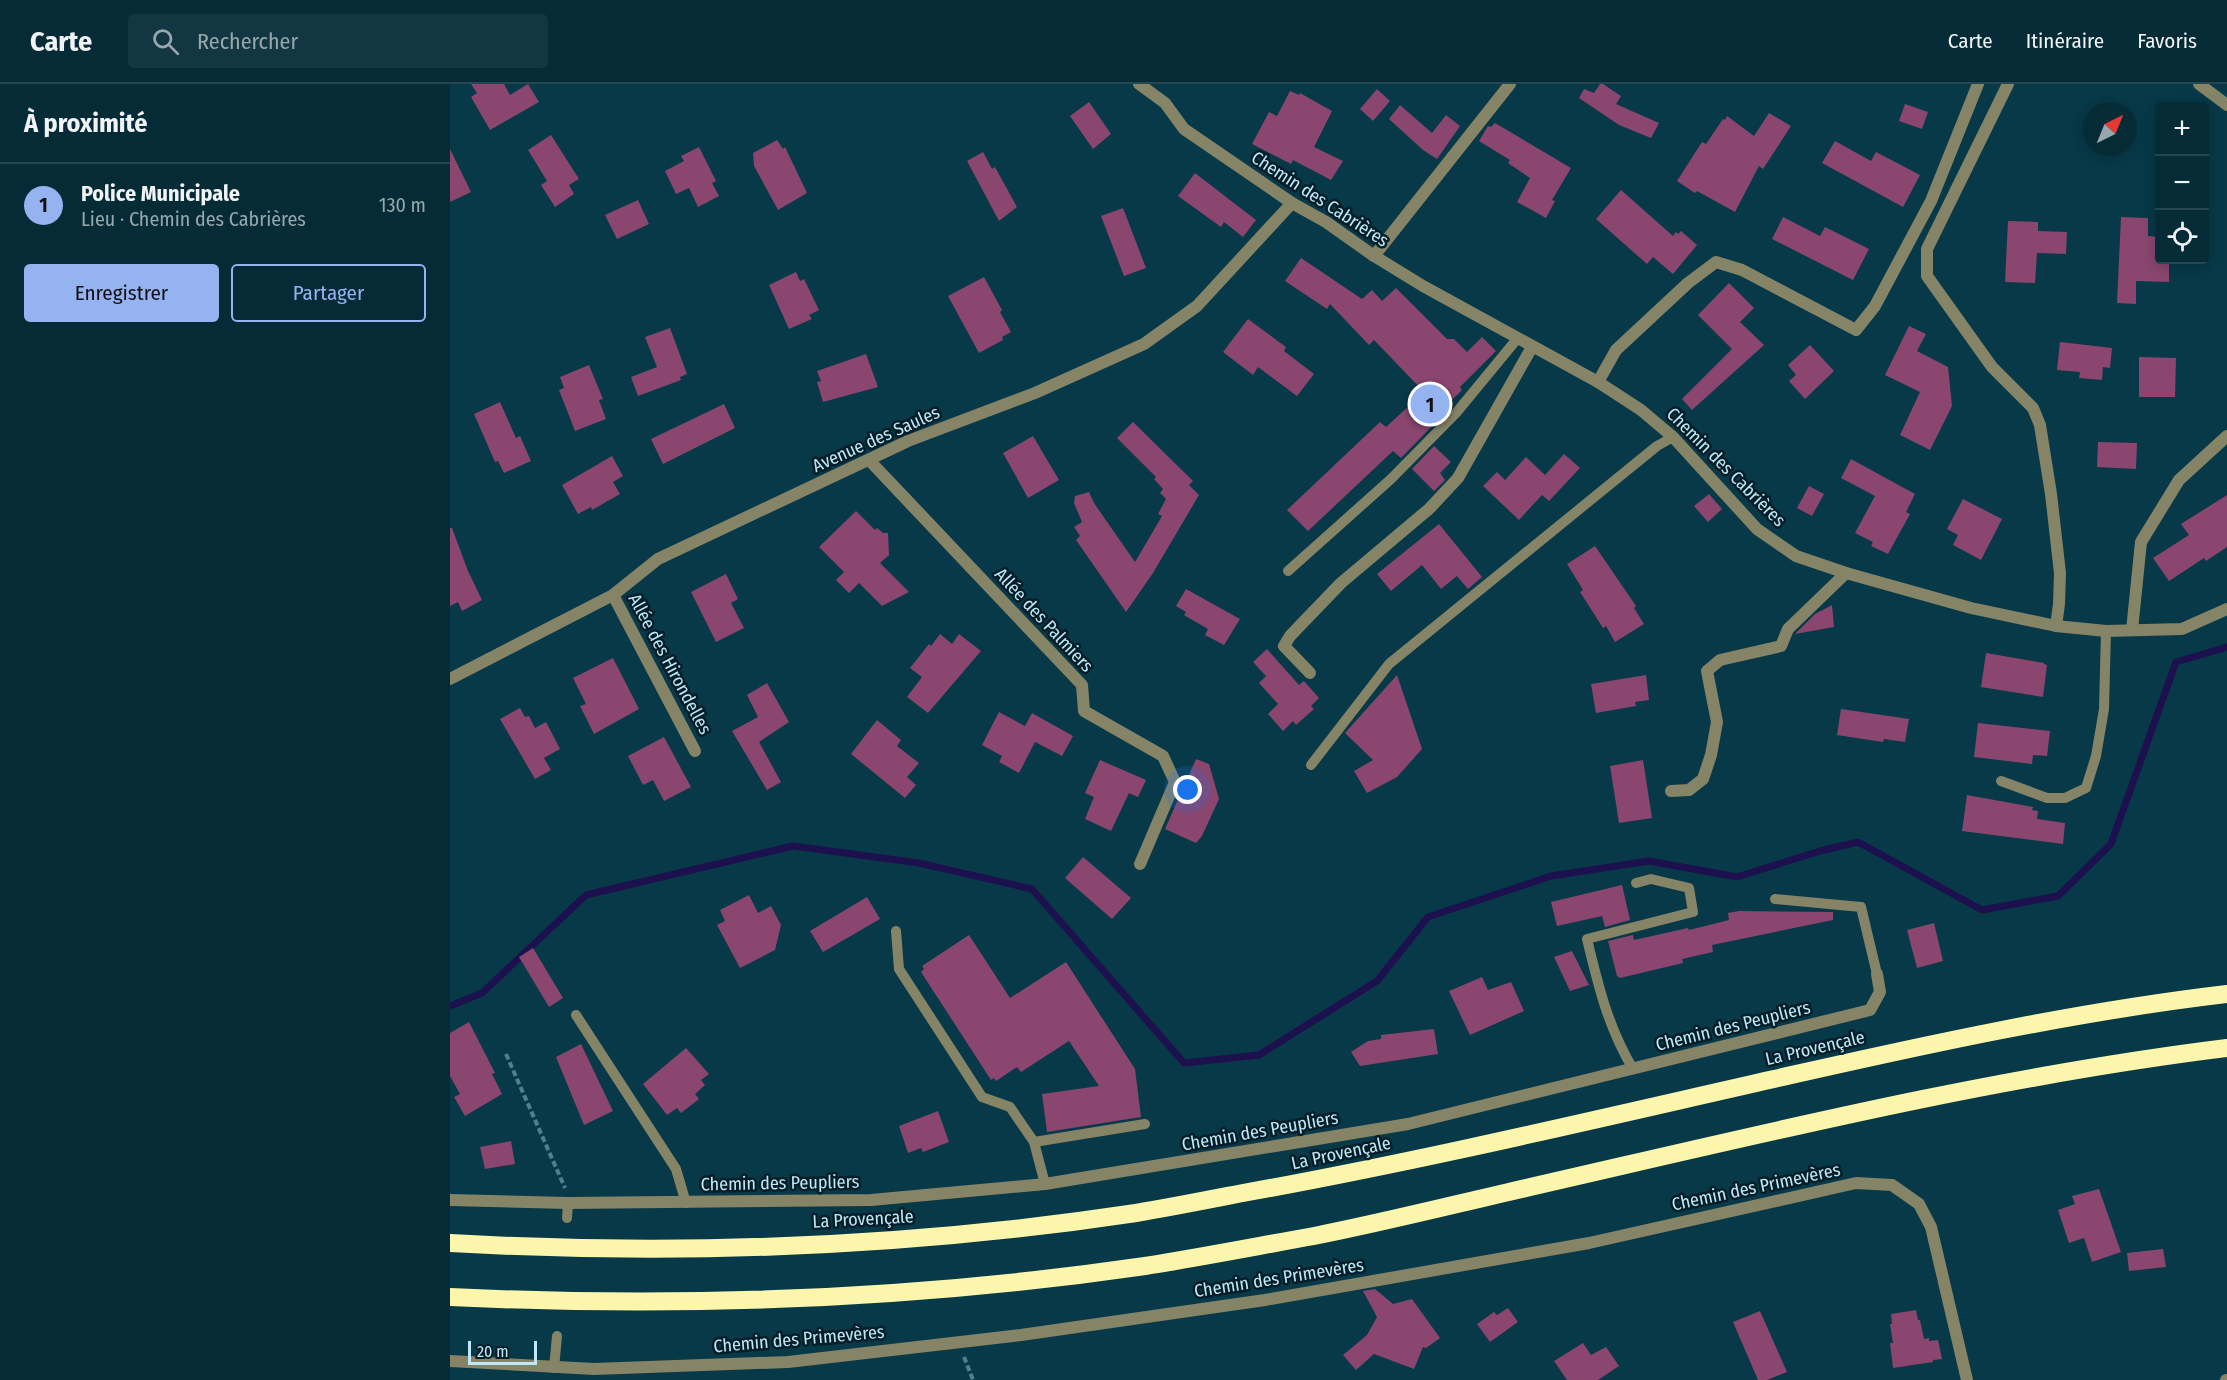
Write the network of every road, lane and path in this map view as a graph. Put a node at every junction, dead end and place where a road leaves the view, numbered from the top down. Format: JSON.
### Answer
{"nodes":[{"id":1,"x":1139,"y":84,"type":"edge"},
{"id":2,"x":1510,"y":84,"type":"edge"},
{"id":3,"x":1978,"y":84,"type":"edge"},
{"id":4,"x":2008,"y":84,"type":"edge"},
{"id":5,"x":2199,"y":84,"type":"edge"},
{"id":6,"x":2227,"y":105,"type":"edge"},
{"id":7,"x":1292,"y":203,"type":"junction"},
{"id":8,"x":1374,"y":256,"type":"junction"},
{"id":9,"x":1517,"y":339,"type":"junction"},
{"id":10,"x":1532,"y":347,"type":"junction"},
{"id":11,"x":1598,"y":382,"type":"junction"},
{"id":12,"x":2227,"y":436,"type":"edge"},
{"id":13,"x":1672,"y":437,"type":"junction"},
{"id":14,"x":869,"y":460,"type":"junction"},
{"id":15,"x":1288,"y":571,"type":"dead end"},
{"id":16,"x":1846,"y":573,"type":"junction"},
{"id":17,"x":613,"y":595,"type":"junction"},
{"id":18,"x":2227,"y":609,"type":"edge"},
{"id":19,"x":2056,"y":626,"type":"junction"},
{"id":20,"x":2132,"y":630,"type":"junction"},
{"id":21,"x":2106,"y":631,"type":"junction"},
{"id":22,"x":1310,"y":673,"type":"dead end"},
{"id":23,"x":450,"y":679,"type":"edge"},
{"id":24,"x":695,"y":751,"type":"dead end"},
{"id":25,"x":1311,"y":765,"type":"dead end"},
{"id":26,"x":2001,"y":781,"type":"dead end"},
{"id":27,"x":1671,"y":791,"type":"dead end"},
{"id":28,"x":1140,"y":864,"type":"dead end"},
{"id":29,"x":1636,"y":883,"type":"dead end"},
{"id":30,"x":1775,"y":899,"type":"dead end"},
{"id":31,"x":896,"y":931,"type":"dead end"},
{"id":32,"x":1878,"y":974,"type":"joint"},
{"id":33,"x":2227,"y":994,"type":"edge"},
{"id":34,"x":576,"y":1015,"type":"dead end"},
{"id":35,"x":2227,"y":1048,"type":"edge"},
{"id":36,"x":506,"y":1054,"type":"dead end"},
{"id":37,"x":1633,"y":1069,"type":"junction"},
{"id":38,"x":1145,"y":1124,"type":"dead end"},
{"id":39,"x":1034,"y":1142,"type":"junction"},
{"id":40,"x":1045,"y":1184,"type":"junction"},
{"id":41,"x":450,"y":1200,"type":"edge"},
{"id":42,"x":568,"y":1203,"type":"junction"},
{"id":43,"x":686,"y":1203,"type":"junction"},
{"id":44,"x":567,"y":1218,"type":"dead end"},
{"id":45,"x":450,"y":1243,"type":"edge"},
{"id":46,"x":450,"y":1297,"type":"edge"},
{"id":47,"x":556,"y":1336,"type":"dead end"},
{"id":48,"x":450,"y":1361,"type":"edge"},
{"id":49,"x":554,"y":1368,"type":"junction"},
{"id":50,"x":1967,"y":1380,"type":"edge"}],
"edges":[{"from":1,"to":7,"type":"street","name":"Chemin des Cabrières"},
{"from":2,"to":8,"type":"street"},
{"from":3,"to":11,"type":"street"},
{"from":4,"to":19,"type":"street"},
{"from":5,"to":6,"type":"street"},
{"from":7,"to":8,"type":"street","name":"Chemin des Cabrières"},
{"from":7,"to":14,"type":"street","name":"Avenue des Saules"},
{"from":8,"to":9,"type":"street","name":"Chemin des Cabrières"},
{"from":9,"to":10,"type":"street","name":"Chemin des Cabrières"},
{"from":9,"to":15,"type":"lane"},
{"from":10,"to":11,"type":"street","name":"Chemin des Cabrières"},
{"from":10,"to":22,"type":"street"},
{"from":11,"to":13,"type":"street","name":"Chemin des Cabrières"},
{"from":12,"to":20,"type":"street"},
{"from":13,"to":16,"type":"street","name":"Chemin des Cabrières"},
{"from":13,"to":25,"type":"lane"},
{"from":14,"to":17,"type":"street","name":"Avenue des Saules"},
{"from":14,"to":28,"type":"street","name":"Allée des Palmiers"},
{"from":16,"to":19,"type":"street","name":"Chemin des Cabrières"},
{"from":16,"to":27,"type":"street"},
{"from":17,"to":23,"type":"street","name":"Avenue des Saules"},
{"from":17,"to":24,"type":"street","name":"Allée des Hirondelles"},
{"from":18,"to":20,"type":"street","name":"Chemin des Cabrières"},
{"from":19,"to":21,"type":"street","name":"Chemin des Cabrières"},
{"from":20,"to":21,"type":"street","name":"Chemin des Cabrières"},
{"from":21,"to":26,"type":"lane"},
{"from":29,"to":37,"type":"lane"},
{"from":30,"to":32,"type":"lane","name":"Chemin des Peupliers"},
{"from":31,"to":39,"type":"lane"},
{"from":32,"to":37,"type":"street","name":"Chemin des Peupliers"},
{"from":33,"to":45,"type":"highway","name":"La Provençale"},
{"from":34,"to":43,"type":"lane"},
{"from":35,"to":46,"type":"highway"},
{"from":36,"to":42,"type":"path"},
{"from":37,"to":40,"type":"street","name":"Chemin des Peupliers"},
{"from":38,"to":39,"type":"lane"},
{"from":39,"to":40,"type":"lane"},
{"from":40,"to":43,"type":"street","name":"Chemin des Peupliers"},
{"from":41,"to":42,"type":"street","name":"Chemin des Peupliers"},
{"from":42,"to":43,"type":"street","name":"Chemin des Peupliers"},
{"from":42,"to":44,"type":"lane"},
{"from":47,"to":49,"type":"lane"},
{"from":48,"to":49,"type":"street","name":"Chemin des Primevères"},
{"from":49,"to":50,"type":"street","name":"Chemin des Primevères"}]}
